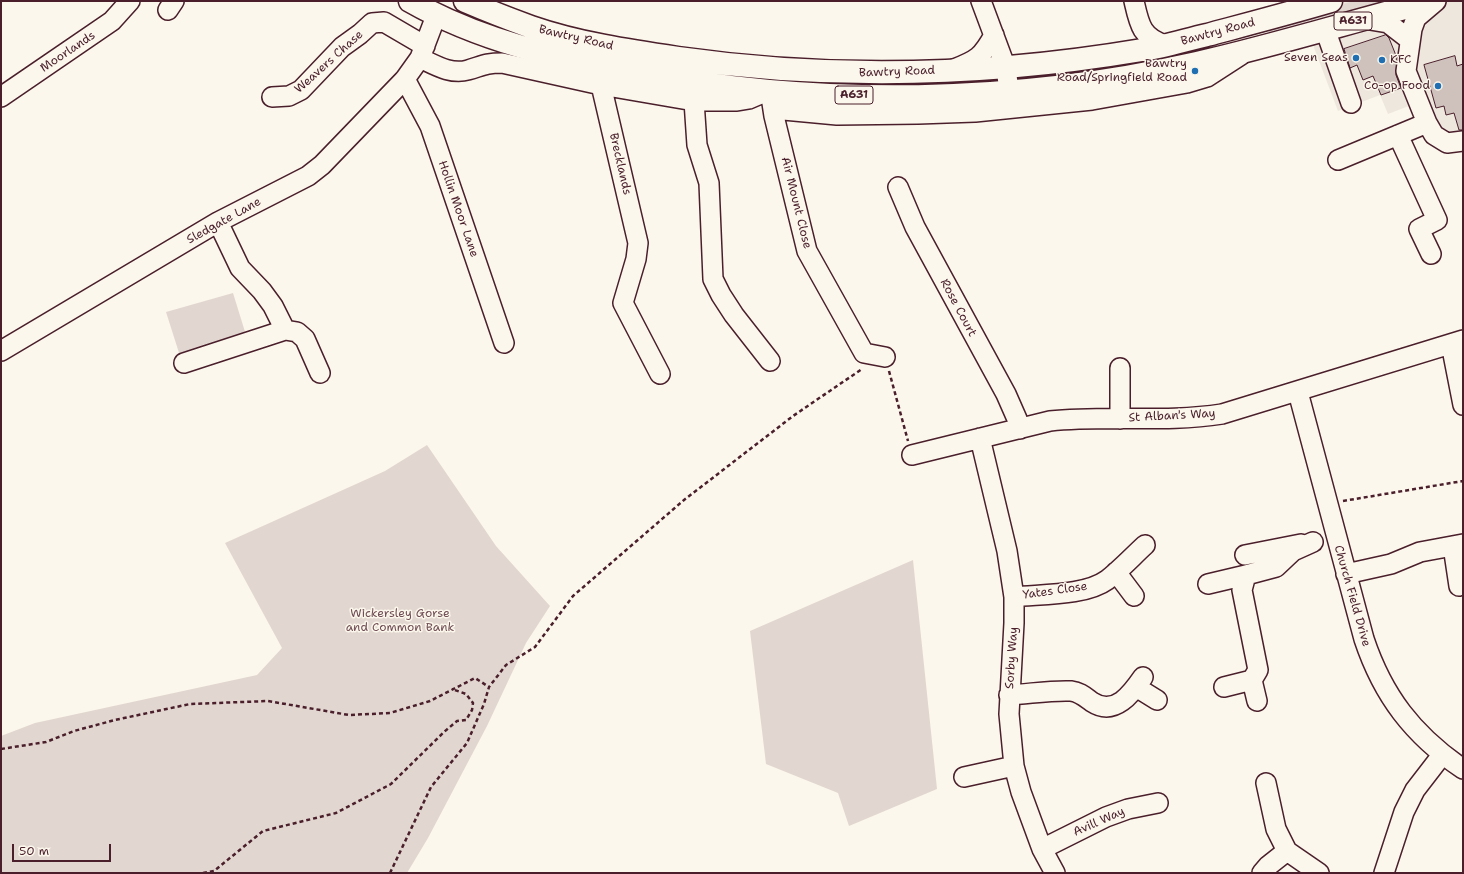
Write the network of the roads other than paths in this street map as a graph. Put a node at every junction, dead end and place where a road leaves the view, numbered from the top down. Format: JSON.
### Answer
{"nodes":[{"id":1,"x":130,"y":1,"type":"edge"},
{"id":2,"x":410,"y":1,"type":"edge"},
{"id":3,"x":465,"y":1,"type":"edge"},
{"id":4,"x":981,"y":1,"type":"edge"},
{"id":5,"x":1331,"y":1,"type":"edge"},
{"id":6,"x":1431,"y":1,"type":"edge"},
{"id":7,"x":1436,"y":1,"type":"edge"},
{"id":8,"x":1136,"y":10,"type":"edge"},
{"id":9,"x":436,"y":16,"type":"junction"},
{"id":10,"x":1363,"y":19,"type":"junction"},
{"id":11,"x":1325,"y":29,"type":"junction"},
{"id":12,"x":994,"y":35,"type":"junction"},
{"id":13,"x":1410,"y":40,"type":"junction"},
{"id":14,"x":1166,"y":45,"type":"junction"},
{"id":15,"x":1248,"y":50,"type":"junction"},
{"id":16,"x":422,"y":52,"type":"junction"},
{"id":17,"x":1114,"y":55,"type":"junction"},
{"id":18,"x":1006,"y":68,"type":"junction"},
{"id":19,"x":957,"y":70,"type":"junction"},
{"id":20,"x":405,"y":78,"type":"junction"},
{"id":21,"x":601,"y":85,"type":"junction"},
{"id":22,"x":1010,"y":91,"type":"junction"},
{"id":23,"x":966,"y":94,"type":"junction"},
{"id":24,"x":1,"y":97,"type":"edge"},
{"id":25,"x":272,"y":97,"type":"dead end"},
{"id":26,"x":772,"y":100,"type":"junction"},
{"id":27,"x":694,"y":101,"type":"junction"},
{"id":28,"x":1351,"y":103,"type":"dead end"},
{"id":29,"x":1427,"y":123,"type":"junction"},
{"id":30,"x":1398,"y":135,"type":"junction"},
{"id":31,"x":1463,"y":141,"type":"edge"},
{"id":32,"x":1338,"y":160,"type":"dead end"},
{"id":33,"x":898,"y":187,"type":"dead end"},
{"id":34,"x":218,"y":222,"type":"junction"},
{"id":35,"x":1431,"y":254,"type":"dead end"},
{"id":36,"x":285,"y":330,"type":"junction"},
{"id":37,"x":1457,"y":342,"type":"edge"},
{"id":38,"x":504,"y":343,"type":"dead end"},
{"id":39,"x":1,"y":351,"type":"edge"},
{"id":40,"x":885,"y":357,"type":"road end"},
{"id":41,"x":770,"y":361,"type":"dead end"},
{"id":42,"x":184,"y":363,"type":"dead end"},
{"id":43,"x":1120,"y":368,"type":"dead end"},
{"id":44,"x":320,"y":373,"type":"dead end"},
{"id":45,"x":660,"y":374,"type":"dead end"},
{"id":46,"x":1298,"y":392,"type":"junction"},
{"id":47,"x":1458,"y":406,"type":"edge"},
{"id":48,"x":1120,"y":419,"type":"junction"},
{"id":49,"x":1020,"y":429,"type":"junction"},
{"id":50,"x":980,"y":438,"type":"junction"},
{"id":51,"x":912,"y":455,"type":"road end"},
{"id":52,"x":1336,"y":538,"type":"junction"},
{"id":53,"x":1314,"y":542,"type":"junction"},
{"id":54,"x":1145,"y":545,"type":"dead end"},
{"id":55,"x":1458,"y":545,"type":"edge"},
{"id":56,"x":1244,"y":555,"type":"dead end"},
{"id":57,"x":1116,"y":572,"type":"junction"},
{"id":58,"x":1346,"y":574,"type":"junction"},
{"id":59,"x":1246,"y":575,"type":"junction"},
{"id":60,"x":1208,"y":584,"type":"dead end"},
{"id":61,"x":1459,"y":586,"type":"dead end"},
{"id":62,"x":1134,"y":596,"type":"dead end"},
{"id":63,"x":1014,"y":597,"type":"junction"},
{"id":64,"x":1252,"y":680,"type":"junction"},
{"id":65,"x":1224,"y":687,"type":"dead end"},
{"id":66,"x":1009,"y":695,"type":"junction"},
{"id":67,"x":1157,"y":700,"type":"dead end"},
{"id":68,"x":1257,"y":702,"type":"dead end"},
{"id":69,"x":1442,"y":755,"type":"junction"},
{"id":70,"x":1014,"y":766,"type":"junction"},
{"id":71,"x":1463,"y":769,"type":"edge"},
{"id":72,"x":964,"y":777,"type":"dead end"},
{"id":73,"x":1266,"y":783,"type":"dead end"},
{"id":74,"x":1158,"y":803,"type":"dead end"},
{"id":75,"x":1042,"y":849,"type":"junction"},
{"id":76,"x":1287,"y":851,"type":"junction"},
{"id":77,"x":1054,"y":873,"type":"edge"},
{"id":78,"x":1262,"y":873,"type":"edge"},
{"id":79,"x":1319,"y":873,"type":"edge"},
{"id":80,"x":1384,"y":873,"type":"edge"}],
"edges":[{"from":1,"to":24,"type":"street","name":"Moorlands"},
{"from":2,"to":9,"type":"main road","name":"Bawtry Road","number":"A631"},
{"from":3,"to":19,"type":"main road","name":"Bawtry Road","number":"A631"},
{"from":4,"to":12,"type":"street"},
{"from":5,"to":14,"type":"main road","name":"Bawtry Road","number":"A631"},
{"from":6,"to":10,"type":"main road","name":"Bawtry Road","number":"A631"},
{"from":7,"to":13,"type":"street"},
{"from":8,"to":14,"type":"street"},
{"from":8,"to":17,"type":"street"},
{"from":9,"to":16,"type":"street"},
{"from":9,"to":26,"type":"main road","name":"Bawtry Road","number":"A631"},
{"from":10,"to":11,"type":"main road","name":"Bawtry Road","number":"A631"},
{"from":10,"to":13,"type":"street"},
{"from":11,"to":15,"type":"main road","name":"Bawtry Road","number":"A631"},
{"from":11,"to":28,"type":"street"},
{"from":12,"to":18,"type":"street"},
{"from":12,"to":19,"type":"street"},
{"from":13,"to":29,"type":"street"},
{"from":14,"to":17,"type":"main road","name":"Bawtry Road","number":"A631"},
{"from":15,"to":22,"type":"main road","name":"Bawtry Road","number":"A631"},
{"from":15,"to":26,"type":"street","name":"Bawtry Road"},
{"from":16,"to":20,"type":"street","name":"Sledgate Lane"},
{"from":16,"to":21,"type":"street","name":"Bawtry Road"},
{"from":16,"to":25,"type":"street","name":"Weavers Chase"},
{"from":17,"to":18,"type":"main road","name":"Bawtry Road","number":"A631"},
{"from":18,"to":19,"type":"main road","name":"Bawtry Road","number":"A631"},
{"from":18,"to":22,"type":"street"},
{"from":19,"to":23,"type":"main road"},
{"from":20,"to":34,"type":"street","name":"Sledgate Lane"},
{"from":20,"to":38,"type":"street","name":"Hollin Moor Lane"},
{"from":21,"to":27,"type":"street","name":"Bawtry Road"},
{"from":21,"to":45,"type":"street","name":"Brecklands"},
{"from":22,"to":23,"type":"main road","name":"Bawtry Road","number":"A631"},
{"from":23,"to":26,"type":"main road","name":"Bawtry Road","number":"A631"},
{"from":26,"to":27,"type":"street","name":"Bawtry Road"},
{"from":26,"to":40,"type":"street","name":"Air Mount Close"},
{"from":27,"to":41,"type":"street"},
{"from":29,"to":30,"type":"street"},
{"from":29,"to":31,"type":"street"},
{"from":30,"to":32,"type":"street"},
{"from":30,"to":35,"type":"street"},
{"from":33,"to":49,"type":"street","name":"Rose Court"},
{"from":34,"to":36,"type":"street"},
{"from":34,"to":39,"type":"street","name":"Sledgate Lane"},
{"from":36,"to":42,"type":"street"},
{"from":36,"to":44,"type":"street"},
{"from":37,"to":46,"type":"street","name":"St Alban's Way"},
{"from":37,"to":47,"type":"street","name":"St Alban's Way"},
{"from":43,"to":48,"type":"street"},
{"from":46,"to":48,"type":"street","name":"St Alban's Way"},
{"from":46,"to":52,"type":"street","name":"Church Field Drive"},
{"from":48,"to":49,"type":"street","name":"St Alban's Way"},
{"from":49,"to":50,"type":"street","name":"St Alban's Way"},
{"from":50,"to":51,"type":"street","name":"St Alban's Way"},
{"from":50,"to":63,"type":"street","name":"Sorby Way"},
{"from":52,"to":53,"type":"street"},
{"from":52,"to":58,"type":"street","name":"Church Field Drive"},
{"from":53,"to":56,"type":"street"},
{"from":53,"to":59,"type":"street"},
{"from":54,"to":57,"type":"street","name":"Yates Close"},
{"from":55,"to":58,"type":"street"},
{"from":55,"to":61,"type":"street"},
{"from":57,"to":62,"type":"street"},
{"from":57,"to":63,"type":"street","name":"Yates Close"},
{"from":58,"to":69,"type":"street","name":"Church Field Drive"},
{"from":59,"to":60,"type":"street"},
{"from":59,"to":64,"type":"street"},
{"from":63,"to":66,"type":"street","name":"Sorby Way"},
{"from":64,"to":65,"type":"street"},
{"from":64,"to":68,"type":"street"},
{"from":66,"to":67,"type":"street"},
{"from":66,"to":70,"type":"street","name":"Sorby Way"},
{"from":69,"to":71,"type":"street","name":"Church Field Drive"},
{"from":69,"to":80,"type":"street"},
{"from":70,"to":72,"type":"street"},
{"from":70,"to":75,"type":"street","name":"Sorby Way"},
{"from":73,"to":76,"type":"street"},
{"from":74,"to":75,"type":"street","name":"Avill Way"},
{"from":75,"to":77,"type":"street","name":"Sorby Way"},
{"from":76,"to":78,"type":"street"},
{"from":76,"to":79,"type":"street"}]}
